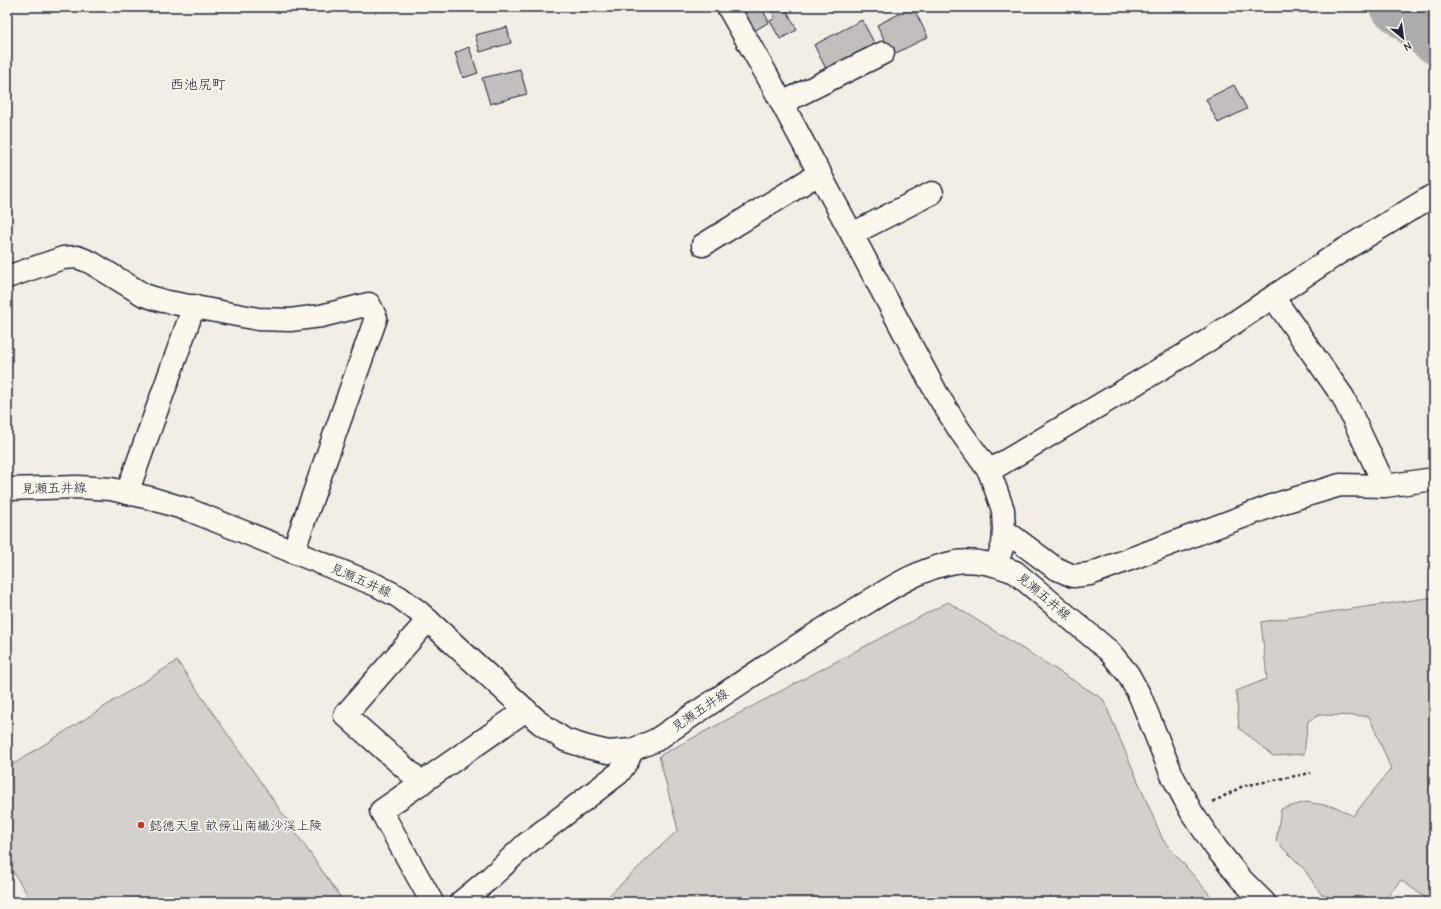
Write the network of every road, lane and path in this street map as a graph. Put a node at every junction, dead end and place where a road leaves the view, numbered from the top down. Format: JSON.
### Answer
{"nodes":[{"id":1,"x":728,"y":7,"type":"edge"},
{"id":2,"x":883,"y":53,"type":"dead end"},
{"id":3,"x":782,"y":103,"type":"junction"},
{"id":4,"x":820,"y":174,"type":"junction"},
{"id":5,"x":932,"y":192,"type":"dead end"},
{"id":6,"x":1434,"y":195,"type":"edge"},
{"id":7,"x":852,"y":234,"type":"junction"},
{"id":8,"x":703,"y":245,"type":"dead end"},
{"id":9,"x":7,"y":277,"type":"edge"},
{"id":10,"x":1274,"y":297,"type":"junction"},
{"id":11,"x":194,"y":306,"type":"junction"},
{"id":12,"x":989,"y":471,"type":"junction"},
{"id":13,"x":1434,"y":479,"type":"edge"},
{"id":14,"x":1385,"y":486,"type":"junction"},
{"id":15,"x":7,"y":489,"type":"edge"},
{"id":16,"x":127,"y":492,"type":"junction"},
{"id":17,"x":1004,"y":530,"type":"junction"},
{"id":18,"x":293,"y":552,"type":"junction"},
{"id":19,"x":996,"y":565,"type":"junction"},
{"id":20,"x":7,"y":612,"type":"edge"},
{"id":21,"x":11,"y":618,"type":"dead end"},
{"id":22,"x":428,"y":620,"type":"junction"},
{"id":23,"x":526,"y":710,"type":"junction"},
{"id":24,"x":632,"y":750,"type":"junction"},
{"id":25,"x":1311,"y":773,"type":"dead end"},
{"id":26,"x":422,"y":783,"type":"junction"},
{"id":27,"x":1192,"y":813,"type":"junction"},
{"id":28,"x":432,"y":902,"type":"edge"},
{"id":29,"x":461,"y":902,"type":"edge"},
{"id":30,"x":1264,"y":902,"type":"edge"}],
"edges":[{"from":1,"to":3,"type":"street"},
{"from":2,"to":3,"type":"street"},
{"from":3,"to":4,"type":"street"},
{"from":4,"to":7,"type":"street"},
{"from":4,"to":8,"type":"street"},
{"from":5,"to":7,"type":"street"},
{"from":6,"to":10,"type":"street"},
{"from":7,"to":12,"type":"street"},
{"from":9,"to":11,"type":"street"},
{"from":10,"to":12,"type":"street"},
{"from":10,"to":14,"type":"street"},
{"from":11,"to":16,"type":"street"},
{"from":11,"to":18,"type":"street"},
{"from":12,"to":17,"type":"street"},
{"from":13,"to":14,"type":"street"},
{"from":14,"to":17,"type":"street"},
{"from":15,"to":16,"type":"street","name":"見瀬五井線"},
{"from":16,"to":18,"type":"street","name":"見瀬五井線"},
{"from":17,"to":19,"type":"street"},
{"from":18,"to":22,"type":"street","name":"見瀬五井線"},
{"from":19,"to":24,"type":"street","name":"見瀬五井線"},
{"from":19,"to":27,"type":"street","name":"見瀬五井線"},
{"from":20,"to":21,"type":"path"},
{"from":22,"to":23,"type":"street","name":"見瀬五井線"},
{"from":22,"to":26,"type":"street"},
{"from":23,"to":24,"type":"street","name":"見瀬五井線"},
{"from":23,"to":26,"type":"street"},
{"from":24,"to":29,"type":"street"},
{"from":25,"to":27,"type":"path"},
{"from":26,"to":28,"type":"street"},
{"from":27,"to":30,"type":"street","name":"見瀬五井線"}]}
